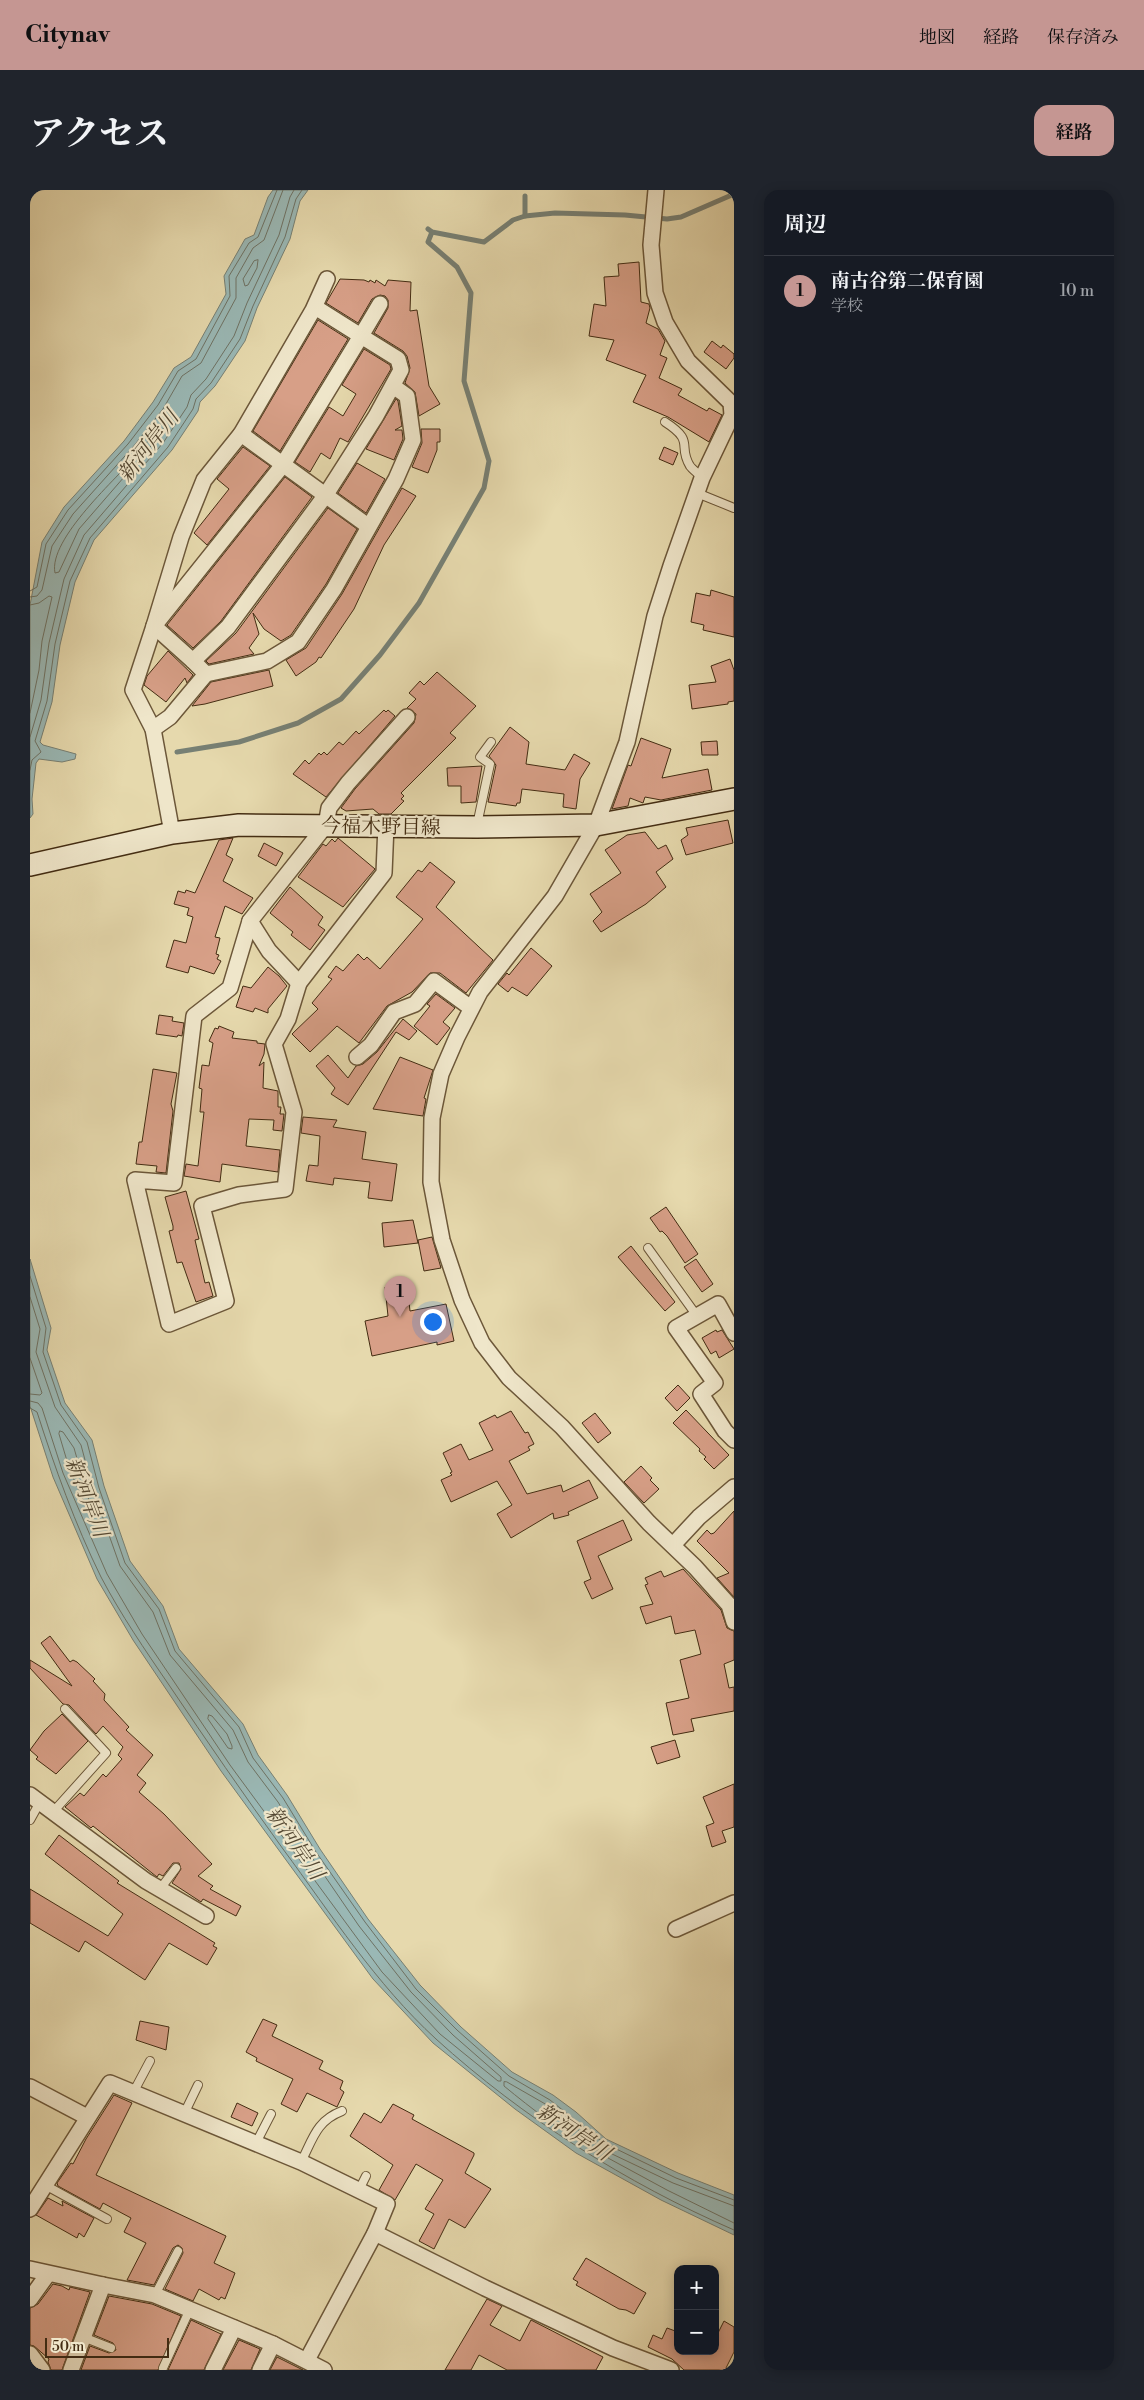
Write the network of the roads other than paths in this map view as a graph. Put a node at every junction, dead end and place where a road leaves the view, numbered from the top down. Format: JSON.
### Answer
{"nodes":[{"id":1,"x":656,"y":194,"type":"edge"},
{"id":2,"x":327,"y":279,"type":"dead end"},
{"id":3,"x":380,"y":304,"type":"dead end"},
{"id":4,"x":314,"y":307,"type":"junction"},
{"id":5,"x":361,"y":336,"type":"junction"},
{"id":6,"x":393,"y":386,"type":"junction"},
{"id":7,"x":665,"y":422,"type":"dead end"},
{"id":8,"x":241,"y":434,"type":"junction"},
{"id":9,"x":282,"y":466,"type":"junction"},
{"id":10,"x":702,"y":478,"type":"junction"},
{"id":11,"x":697,"y":492,"type":"junction"},
{"id":12,"x":324,"y":496,"type":"junction"},
{"id":13,"x":734,"y":508,"type":"edge"},
{"id":14,"x":368,"y":526,"type":"junction"},
{"id":15,"x":154,"y":626,"type":"junction"},
{"id":16,"x":193,"y":661,"type":"junction"},
{"id":17,"x":206,"y":674,"type":"junction"},
{"id":18,"x":407,"y":717,"type":"dead end"},
{"id":19,"x":153,"y":729,"type":"junction"},
{"id":20,"x":491,"y":742,"type":"dead end"},
{"id":21,"x":734,"y":799,"type":"edge"},
{"id":22,"x":326,"y":825,"type":"junction"},
{"id":23,"x":386,"y":825,"type":"junction"},
{"id":24,"x":596,"y":825,"type":"junction"},
{"id":25,"x":477,"y":827,"type":"junction"},
{"id":26,"x":172,"y":833,"type":"junction"},
{"id":27,"x":30,"y":866,"type":"edge"},
{"id":28,"x":250,"y":921,"type":"junction"},
{"id":29,"x":299,"y":983,"type":"junction"},
{"id":30,"x":470,"y":1008,"type":"junction"},
{"id":31,"x":358,"y":1057,"type":"dead end"},
{"id":32,"x":648,"y":1248,"type":"dead end"},
{"id":33,"x":697,"y":1316,"type":"junction"},
{"id":34,"x":734,"y":1333,"type":"edge"},
{"id":35,"x":734,"y":1440,"type":"edge"},
{"id":36,"x":734,"y":1488,"type":"edge"},
{"id":37,"x":673,"y":1545,"type":"junction"},
{"id":38,"x":734,"y":1622,"type":"edge"},
{"id":39,"x":65,"y":1709,"type":"dead end"},
{"id":40,"x":35,"y":1798,"type":"edge"},
{"id":41,"x":53,"y":1812,"type":"junction"},
{"id":42,"x":30,"y":1820,"type":"edge"},
{"id":43,"x":176,"y":1868,"type":"dead end"},
{"id":44,"x":160,"y":1889,"type":"junction"},
{"id":45,"x":734,"y":1902,"type":"edge"},
{"id":46,"x":206,"y":1916,"type":"dead end"},
{"id":47,"x":676,"y":1930,"type":"dead end"},
{"id":48,"x":150,"y":2061,"type":"dead end"},
{"id":49,"x":198,"y":2085,"type":"dead end"},
{"id":50,"x":30,"y":2087,"type":"edge"},
{"id":51,"x":133,"y":2093,"type":"junction"},
{"id":52,"x":342,"y":2111,"type":"dead end"},
{"id":53,"x":184,"y":2114,"type":"junction"},
{"id":54,"x":271,"y":2114,"type":"dead end"},
{"id":55,"x":87,"y":2117,"type":"junction"},
{"id":56,"x":256,"y":2143,"type":"junction"},
{"id":57,"x":301,"y":2162,"type":"junction"},
{"id":58,"x":366,"y":2176,"type":"dead end"},
{"id":59,"x":45,"y":2185,"type":"junction"},
{"id":60,"x":359,"y":2190,"type":"junction"},
{"id":61,"x":30,"y":2209,"type":"edge"},
{"id":62,"x":107,"y":2219,"type":"dead end"},
{"id":63,"x":376,"y":2233,"type":"junction"},
{"id":64,"x":178,"y":2251,"type":"dead end"},
{"id":65,"x":30,"y":2269,"type":"edge"},
{"id":66,"x":48,"y":2274,"type":"junction"},
{"id":67,"x":103,"y":2285,"type":"junction"},
{"id":68,"x":155,"y":2295,"type":"junction"},
{"id":69,"x":30,"y":2298,"type":"edge"},
{"id":70,"x":190,"y":2309,"type":"junction"},
{"id":71,"x":234,"y":2328,"type":"junction"},
{"id":72,"x":83,"y":2337,"type":"junction"},
{"id":73,"x":273,"y":2344,"type":"junction"},
{"id":74,"x":111,"y":2348,"type":"dead end"},
{"id":75,"x":30,"y":2354,"type":"edge"},
{"id":76,"x":315,"y":2366,"type":"edge"},
{"id":77,"x":163,"y":2368,"type":"dead end"},
{"id":78,"x":42,"y":2370,"type":"edge"},
{"id":79,"x":71,"y":2370,"type":"edge"},
{"id":80,"x":213,"y":2370,"type":"edge"},
{"id":81,"x":260,"y":2370,"type":"edge"},
{"id":82,"x":671,"y":2370,"type":"edge"}],
"edges":[{"from":1,"to":10,"type":"street"},
{"from":2,"to":4,"type":"street"},
{"from":3,"to":5,"type":"street"},
{"from":4,"to":5,"type":"street"},
{"from":4,"to":8,"type":"street"},
{"from":5,"to":6,"type":"street"},
{"from":5,"to":9,"type":"street"},
{"from":6,"to":12,"type":"street"},
{"from":6,"to":14,"type":"street"},
{"from":7,"to":10,"type":"lane"},
{"from":8,"to":9,"type":"street"},
{"from":8,"to":15,"type":"street"},
{"from":9,"to":12,"type":"street"},
{"from":9,"to":15,"type":"street"},
{"from":10,"to":11,"type":"street"},
{"from":11,"to":13,"type":"lane"},
{"from":11,"to":24,"type":"street"},
{"from":12,"to":14,"type":"street"},
{"from":12,"to":16,"type":"street"},
{"from":14,"to":17,"type":"street"},
{"from":15,"to":16,"type":"street"},
{"from":15,"to":19,"type":"street"},
{"from":16,"to":17,"type":"street"},
{"from":17,"to":19,"type":"street"},
{"from":18,"to":22,"type":"street"},
{"from":19,"to":26,"type":"street"},
{"from":20,"to":25,"type":"lane"},
{"from":21,"to":24,"type":"main road","name":"今福木野目線"},
{"from":22,"to":23,"type":"main road","name":"今福木野目線"},
{"from":22,"to":26,"type":"main road","name":"今福木野目線"},
{"from":22,"to":28,"type":"street"},
{"from":23,"to":25,"type":"main road","name":"今福木野目線"},
{"from":23,"to":29,"type":"street"},
{"from":24,"to":25,"type":"main road","name":"今福木野目線"},
{"from":24,"to":30,"type":"street"},
{"from":26,"to":27,"type":"main road","name":"今福木野目線"},
{"from":28,"to":29,"type":"street"},
{"from":28,"to":29,"type":"street"},
{"from":30,"to":31,"type":"street"},
{"from":30,"to":37,"type":"street"},
{"from":32,"to":33,"type":"lane"},
{"from":33,"to":34,"type":"street"},
{"from":33,"to":35,"type":"street"},
{"from":36,"to":37,"type":"street"},
{"from":37,"to":38,"type":"street"},
{"from":39,"to":41,"type":"lane"},
{"from":40,"to":41,"type":"street"},
{"from":40,"to":42,"type":"lane"},
{"from":41,"to":44,"type":"street"},
{"from":43,"to":44,"type":"lane"},
{"from":44,"to":46,"type":"street"},
{"from":45,"to":47,"type":"street"},
{"from":48,"to":51,"type":"lane"},
{"from":49,"to":53,"type":"lane"},
{"from":50,"to":55,"type":"street"},
{"from":51,"to":53,"type":"street"},
{"from":51,"to":55,"type":"street"},
{"from":52,"to":57,"type":"lane"},
{"from":53,"to":56,"type":"street"},
{"from":54,"to":56,"type":"lane"},
{"from":55,"to":59,"type":"street"},
{"from":56,"to":57,"type":"street"},
{"from":57,"to":60,"type":"street"},
{"from":58,"to":60,"type":"lane"},
{"from":59,"to":61,"type":"street"},
{"from":59,"to":62,"type":"lane"},
{"from":60,"to":63,"type":"street"},
{"from":63,"to":76,"type":"street"},
{"from":63,"to":82,"type":"street"},
{"from":64,"to":68,"type":"lane"},
{"from":65,"to":66,"type":"street"},
{"from":66,"to":67,"type":"street"},
{"from":66,"to":69,"type":"street"},
{"from":67,"to":68,"type":"street"},
{"from":67,"to":72,"type":"street"},
{"from":68,"to":70,"type":"street"},
{"from":70,"to":71,"type":"street"},
{"from":70,"to":77,"type":"lane"},
{"from":71,"to":73,"type":"street"},
{"from":71,"to":80,"type":"street"},
{"from":72,"to":74,"type":"lane"},
{"from":72,"to":79,"type":"street"},
{"from":73,"to":76,"type":"street"},
{"from":73,"to":81,"type":"street"},
{"from":75,"to":78,"type":"street"}]}
